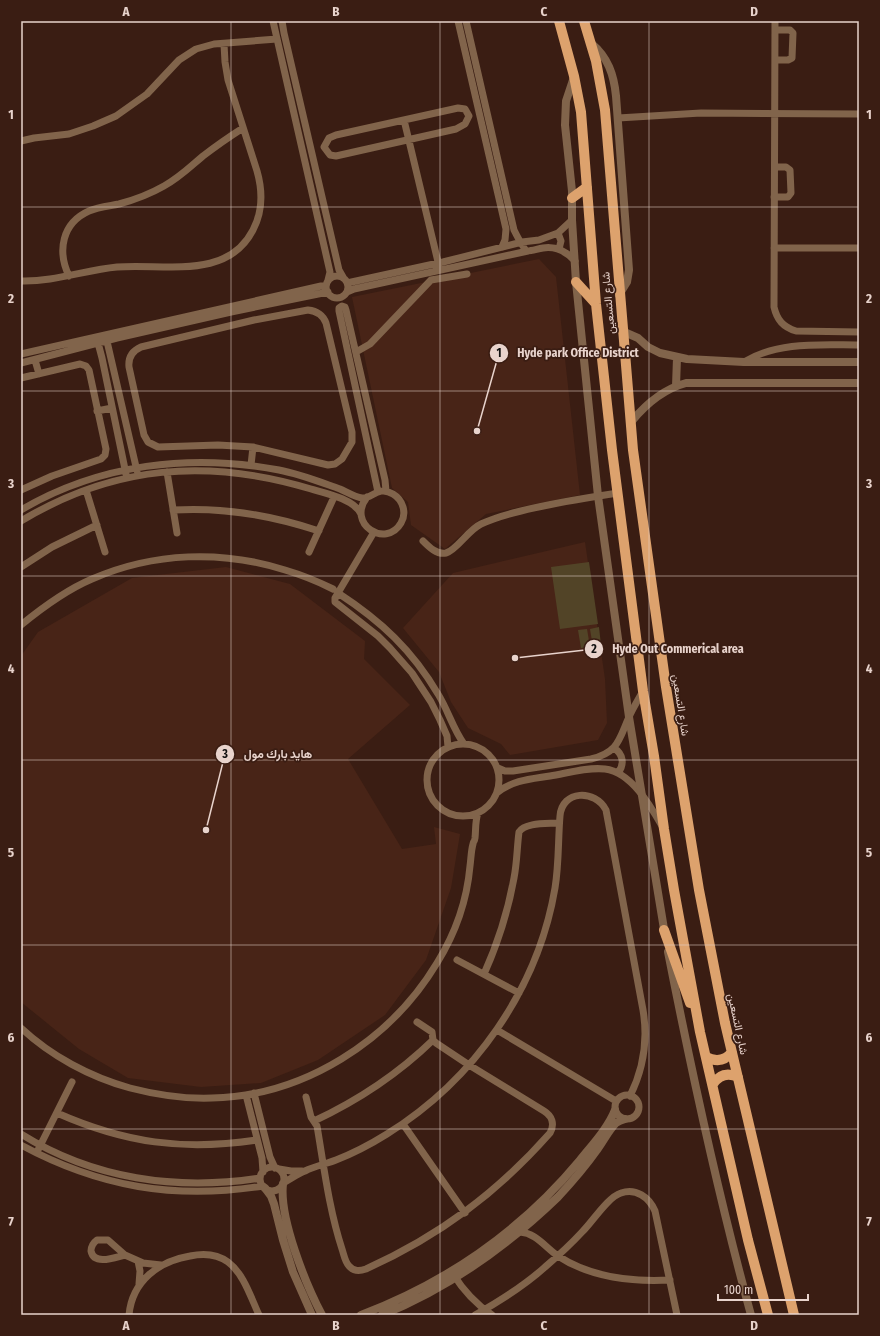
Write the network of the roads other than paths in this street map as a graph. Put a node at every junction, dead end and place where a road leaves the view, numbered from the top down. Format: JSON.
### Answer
{"nodes":[{"id":1,"x":273,"y":21,"type":"edge"},
{"id":2,"x":282,"y":21,"type":"edge"},
{"id":3,"x":458,"y":21,"type":"edge"},
{"id":4,"x":466,"y":21,"type":"edge"},
{"id":5,"x":559,"y":21,"type":"edge"},
{"id":6,"x":584,"y":21,"type":"edge"},
{"id":7,"x":775,"y":21,"type":"edge"},
{"id":8,"x":775,"y":30,"type":"junction"},
{"id":9,"x":277,"y":39,"type":"junction"},
{"id":10,"x":591,"y":43,"type":"junction"},
{"id":11,"x":224,"y":44,"type":"junction"},
{"id":12,"x":775,"y":60,"type":"junction"},
{"id":13,"x":574,"y":76,"type":"junction"},
{"id":14,"x":486,"y":109,"type":"junction"},
{"id":15,"x":479,"y":112,"type":"junction"},
{"id":16,"x":775,"y":114,"type":"junction"},
{"id":17,"x":859,"y":114,"type":"edge"},
{"id":18,"x":469,"y":116,"type":"junction"},
{"id":19,"x":618,"y":118,"type":"junction"},
{"id":20,"x":404,"y":120,"type":"junction"},
{"id":21,"x":243,"y":128,"type":"junction"},
{"id":22,"x":409,"y":139,"type":"junction"},
{"id":23,"x":21,"y":141,"type":"edge"},
{"id":24,"x":324,"y":148,"type":"junction"},
{"id":25,"x":310,"y":151,"type":"junction"},
{"id":26,"x":303,"y":152,"type":"junction"},
{"id":27,"x":314,"y":167,"type":"junction"},
{"id":28,"x":775,"y":167,"type":"junction"},
{"id":29,"x":306,"y":169,"type":"junction"},
{"id":30,"x":587,"y":187,"type":"junction"},
{"id":31,"x":774,"y":197,"type":"junction"},
{"id":32,"x":572,"y":198,"type":"junction"},
{"id":33,"x":572,"y":220,"type":"junction"},
{"id":34,"x":558,"y":233,"type":"junction"},
{"id":35,"x":522,"y":242,"type":"junction"},
{"id":36,"x":502,"y":247,"type":"junction"},
{"id":37,"x":774,"y":248,"type":"junction"},
{"id":38,"x":859,"y":248,"type":"edge"},
{"id":39,"x":559,"y":249,"type":"junction"},
{"id":40,"x":528,"y":251,"type":"junction"},
{"id":41,"x":575,"y":261,"type":"junction"},
{"id":42,"x":439,"y":266,"type":"junction"},
{"id":43,"x":467,"y":274,"type":"dead end"},
{"id":44,"x":69,"y":276,"type":"junction"},
{"id":45,"x":345,"y":280,"type":"junction"},
{"id":46,"x":21,"y":281,"type":"edge"},
{"id":47,"x":576,"y":282,"type":"junction"},
{"id":48,"x":327,"y":286,"type":"junction"},
{"id":49,"x":346,"y":292,"type":"junction"},
{"id":50,"x":619,"y":294,"type":"junction"},
{"id":51,"x":596,"y":304,"type":"junction"},
{"id":52,"x":219,"y":315,"type":"junction"},
{"id":53,"x":222,"y":328,"type":"junction"},
{"id":54,"x":622,"y":331,"type":"junction"},
{"id":55,"x":859,"y":332,"type":"edge"},
{"id":56,"x":106,"y":338,"type":"junction"},
{"id":57,"x":97,"y":340,"type":"junction"},
{"id":58,"x":60,"y":345,"type":"junction"},
{"id":59,"x":859,"y":345,"type":"edge"},
{"id":60,"x":356,"y":352,"type":"junction"},
{"id":61,"x":62,"y":353,"type":"junction"},
{"id":62,"x":21,"y":354,"type":"edge"},
{"id":63,"x":677,"y":358,"type":"junction"},
{"id":64,"x":35,"y":360,"type":"junction"},
{"id":65,"x":744,"y":362,"type":"junction"},
{"id":66,"x":859,"y":362,"type":"edge"},
{"id":67,"x":21,"y":363,"type":"edge"},
{"id":68,"x":38,"y":374,"type":"junction"},
{"id":69,"x":21,"y":378,"type":"edge"},
{"id":70,"x":859,"y":383,"type":"edge"},
{"id":71,"x":676,"y":386,"type":"junction"},
{"id":72,"x":112,"y":408,"type":"junction"},
{"id":73,"x":97,"y":411,"type":"junction"},
{"id":74,"x":632,"y":421,"type":"junction"},
{"id":75,"x":253,"y":447,"type":"junction"},
{"id":76,"x":251,"y":465,"type":"junction"},
{"id":77,"x":125,"y":470,"type":"junction"},
{"id":78,"x":137,"y":471,"type":"junction"},
{"id":79,"x":167,"y":472,"type":"junction"},
{"id":80,"x":126,"y":477,"type":"junction"},
{"id":81,"x":21,"y":490,"type":"edge"},
{"id":82,"x":86,"y":490,"type":"junction"},
{"id":83,"x":382,"y":492,"type":"junction"},
{"id":84,"x":618,"y":494,"type":"junction"},
{"id":85,"x":598,"y":496,"type":"junction"},
{"id":86,"x":334,"y":497,"type":"junction"},
{"id":87,"x":367,"y":498,"type":"junction"},
{"id":88,"x":22,"y":506,"type":"edge"},
{"id":89,"x":173,"y":510,"type":"junction"},
{"id":90,"x":361,"y":514,"type":"junction"},
{"id":91,"x":21,"y":521,"type":"edge"},
{"id":92,"x":97,"y":525,"type":"junction"},
{"id":93,"x":319,"y":531,"type":"junction"},
{"id":94,"x":374,"y":532,"type":"junction"},
{"id":95,"x":177,"y":534,"type":"dead end"},
{"id":96,"x":423,"y":541,"type":"dead end"},
{"id":97,"x":105,"y":552,"type":"dead end"},
{"id":98,"x":309,"y":552,"type":"dead end"},
{"id":99,"x":21,"y":567,"type":"edge"},
{"id":100,"x":336,"y":591,"type":"junction"},
{"id":101,"x":21,"y":625,"type":"edge"},
{"id":102,"x":643,"y":692,"type":"junction"},
{"id":103,"x":629,"y":717,"type":"junction"},
{"id":104,"x":464,"y":744,"type":"junction"},
{"id":105,"x":448,"y":747,"type":"junction"},
{"id":106,"x":614,"y":748,"type":"junction"},
{"id":107,"x":604,"y":755,"type":"junction"},
{"id":108,"x":579,"y":761,"type":"junction"},
{"id":109,"x":498,"y":768,"type":"junction"},
{"id":110,"x":605,"y":769,"type":"junction"},
{"id":111,"x":580,"y":771,"type":"junction"},
{"id":112,"x":618,"y":773,"type":"junction"},
{"id":113,"x":498,"y":792,"type":"junction"},
{"id":114,"x":641,"y":793,"type":"junction"},
{"id":115,"x":478,"y":813,"type":"junction"},
{"id":116,"x":469,"y":816,"type":"junction"},
{"id":117,"x":559,"y":823,"type":"junction"},
{"id":118,"x":664,"y":829,"type":"junction"},
{"id":119,"x":472,"y":845,"type":"junction"},
{"id":120,"x":664,"y":930,"type":"junction"},
{"id":121,"x":457,"y":960,"type":"dead end"},
{"id":122,"x":484,"y":974,"type":"junction"},
{"id":123,"x":519,"y":993,"type":"junction"},
{"id":124,"x":417,"y":1022,"type":"dead end"},
{"id":125,"x":21,"y":1028,"type":"edge"},
{"id":126,"x":497,"y":1030,"type":"junction"},
{"id":127,"x":700,"y":1032,"type":"junction"},
{"id":128,"x":433,"y":1040,"type":"junction"},
{"id":129,"x":732,"y":1052,"type":"junction"},
{"id":130,"x":706,"y":1057,"type":"junction"},
{"id":131,"x":469,"y":1065,"type":"junction"},
{"id":132,"x":738,"y":1077,"type":"junction"},
{"id":133,"x":72,"y":1082,"type":"dead end"},
{"id":134,"x":713,"y":1084,"type":"junction"},
{"id":135,"x":254,"y":1093,"type":"junction"},
{"id":136,"x":246,"y":1095,"type":"junction"},
{"id":137,"x":630,"y":1096,"type":"junction"},
{"id":138,"x":306,"y":1097,"type":"dead end"},
{"id":139,"x":616,"y":1101,"type":"junction"},
{"id":140,"x":615,"y":1110,"type":"junction"},
{"id":141,"x":57,"y":1113,"type":"junction"},
{"id":142,"x":624,"y":1119,"type":"junction"},
{"id":143,"x":314,"y":1121,"type":"junction"},
{"id":144,"x":403,"y":1124,"type":"junction"},
{"id":145,"x":21,"y":1134,"type":"edge"},
{"id":146,"x":257,"y":1140,"type":"junction"},
{"id":147,"x":21,"y":1145,"type":"edge"},
{"id":148,"x":40,"y":1146,"type":"junction"},
{"id":149,"x":36,"y":1153,"type":"junction"},
{"id":150,"x":324,"y":1165,"type":"junction"},
{"id":151,"x":276,"y":1168,"type":"junction"},
{"id":152,"x":304,"y":1171,"type":"junction"},
{"id":153,"x":262,"y":1175,"type":"junction"},
{"id":154,"x":283,"y":1183,"type":"junction"},
{"id":155,"x":264,"y":1187,"type":"junction"},
{"id":156,"x":465,"y":1213,"type":"junction"},
{"id":157,"x":533,"y":1220,"type":"junction"},
{"id":158,"x":520,"y":1232,"type":"junction"},
{"id":159,"x":534,"y":1236,"type":"junction"},
{"id":160,"x":125,"y":1255,"type":"dead end"},
{"id":161,"x":558,"y":1255,"type":"junction"},
{"id":162,"x":138,"y":1261,"type":"junction"},
{"id":163,"x":161,"y":1265,"type":"junction"},
{"id":164,"x":454,"y":1275,"type":"junction"},
{"id":165,"x":670,"y":1280,"type":"junction"},
{"id":166,"x":139,"y":1287,"type":"junction"},
{"id":167,"x":484,"y":1310,"type":"junction"},
{"id":168,"x":129,"y":1315,"type":"edge"},
{"id":169,"x":259,"y":1315,"type":"edge"},
{"id":170,"x":319,"y":1315,"type":"edge"},
{"id":171,"x":361,"y":1315,"type":"edge"},
{"id":172,"x":382,"y":1315,"type":"edge"},
{"id":173,"x":475,"y":1315,"type":"edge"},
{"id":174,"x":492,"y":1315,"type":"edge"},
{"id":175,"x":677,"y":1315,"type":"edge"},
{"id":176,"x":751,"y":1315,"type":"edge"},
{"id":177,"x":768,"y":1315,"type":"edge"},
{"id":178,"x":794,"y":1315,"type":"edge"}],
"edges":[{"from":1,"to":9,"type":"street"},
{"from":2,"to":25,"type":"street"},
{"from":3,"to":15,"type":"street"},
{"from":4,"to":14,"type":"street"},
{"from":5,"to":13,"type":"main road","name":"شارع التسعين"},
{"from":6,"to":10,"type":"main road","name":"شارع التسعين"},
{"from":7,"to":8,"type":"street"},
{"from":8,"to":12,"type":"street"},
{"from":8,"to":12,"type":"street"},
{"from":9,"to":11,"type":"street"},
{"from":9,"to":26,"type":"street"},
{"from":10,"to":19,"type":"street"},
{"from":10,"to":50,"type":"main road","name":"شارع التسعين"},
{"from":11,"to":21,"type":"street"},
{"from":11,"to":23,"type":"street"},
{"from":12,"to":16,"type":"street"},
{"from":13,"to":30,"type":"main road","name":"شارع التسعين"},
{"from":13,"to":32,"type":"street"},
{"from":14,"to":15,"type":"street"},
{"from":14,"to":35,"type":"street"},
{"from":15,"to":18,"type":"street"},
{"from":15,"to":36,"type":"street"},
{"from":16,"to":17,"type":"street"},
{"from":16,"to":19,"type":"street"},
{"from":16,"to":28,"type":"street"},
{"from":18,"to":20,"type":"street"},
{"from":18,"to":22,"type":"street"},
{"from":19,"to":50,"type":"street"},
{"from":20,"to":22,"type":"street"},
{"from":20,"to":24,"type":"street"},
{"from":21,"to":44,"type":"street"},
{"from":21,"to":44,"type":"street"},
{"from":22,"to":24,"type":"street"},
{"from":22,"to":42,"type":"street"},
{"from":24,"to":25,"type":"street"},
{"from":25,"to":26,"type":"street"},
{"from":25,"to":27,"type":"street"},
{"from":26,"to":29,"type":"street"},
{"from":27,"to":29,"type":"street"},
{"from":27,"to":45,"type":"street"},
{"from":28,"to":31,"type":"street"},
{"from":28,"to":31,"type":"street"},
{"from":29,"to":48,"type":"street"},
{"from":30,"to":32,"type":"main road"},
{"from":30,"to":51,"type":"main road","name":"شارع التسعين"},
{"from":31,"to":37,"type":"street"},
{"from":32,"to":33,"type":"street"},
{"from":33,"to":34,"type":"street"},
{"from":33,"to":41,"type":"street"},
{"from":34,"to":35,"type":"street"},
{"from":34,"to":39,"type":"street"},
{"from":35,"to":36,"type":"street"},
{"from":35,"to":40,"type":"street"},
{"from":36,"to":42,"type":"street"},
{"from":37,"to":38,"type":"street"},
{"from":37,"to":55,"type":"street"},
{"from":39,"to":40,"type":"street"},
{"from":39,"to":41,"type":"street"},
{"from":40,"to":42,"type":"street"},
{"from":41,"to":47,"type":"street"},
{"from":42,"to":45,"type":"street"},
{"from":42,"to":49,"type":"street"},
{"from":43,"to":60,"type":"street"},
{"from":44,"to":46,"type":"street"},
{"from":45,"to":48,"type":"street"},
{"from":45,"to":49,"type":"street"},
{"from":47,"to":51,"type":"main road"},
{"from":47,"to":85,"type":"street"},
{"from":48,"to":49,"type":"street"},
{"from":48,"to":52,"type":"street"},
{"from":48,"to":56,"type":"street"},
{"from":50,"to":54,"type":"main road","name":"شارع التسعين"},
{"from":51,"to":84,"type":"main road","name":"شارع التسعين"},
{"from":52,"to":53,"type":"street"},
{"from":52,"to":56,"type":"street"},
{"from":53,"to":75,"type":"street"},
{"from":53,"to":75,"type":"street"},
{"from":54,"to":63,"type":"street"},
{"from":54,"to":74,"type":"main road","name":"شارع التسعين"},
{"from":56,"to":57,"type":"street"},
{"from":56,"to":78,"type":"street"},
{"from":57,"to":58,"type":"street"},
{"from":57,"to":61,"type":"street"},
{"from":57,"to":72,"type":"street"},
{"from":58,"to":61,"type":"street"},
{"from":58,"to":62,"type":"street"},
{"from":59,"to":65,"type":"street"},
{"from":60,"to":83,"type":"street"},
{"from":60,"to":83,"type":"street"},
{"from":61,"to":64,"type":"street"},
{"from":63,"to":65,"type":"street"},
{"from":63,"to":71,"type":"street"},
{"from":64,"to":67,"type":"street"},
{"from":64,"to":68,"type":"street"},
{"from":65,"to":66,"type":"street"},
{"from":68,"to":69,"type":"street"},
{"from":68,"to":73,"type":"street"},
{"from":70,"to":71,"type":"street"},
{"from":71,"to":74,"type":"street"},
{"from":72,"to":73,"type":"street"},
{"from":72,"to":77,"type":"street"},
{"from":73,"to":81,"type":"street"},
{"from":74,"to":129,"type":"main road","name":"شارع التسعين"},
{"from":75,"to":76,"type":"street"},
{"from":76,"to":78,"type":"street"},
{"from":76,"to":87,"type":"street"},
{"from":77,"to":78,"type":"street"},
{"from":77,"to":80,"type":"street"},
{"from":77,"to":88,"type":"street"},
{"from":78,"to":79,"type":"street"},
{"from":78,"to":80,"type":"street"},
{"from":79,"to":86,"type":"street"},
{"from":79,"to":89,"type":"street"},
{"from":80,"to":82,"type":"street"},
{"from":82,"to":91,"type":"street"},
{"from":82,"to":92,"type":"street"},
{"from":83,"to":87,"type":"street"},
{"from":83,"to":94,"type":"street"},
{"from":84,"to":85,"type":"street"},
{"from":84,"to":102,"type":"main road","name":"شارع التسعين"},
{"from":85,"to":96,"type":"street"},
{"from":85,"to":103,"type":"street"},
{"from":86,"to":90,"type":"street"},
{"from":86,"to":93,"type":"street"},
{"from":87,"to":90,"type":"street"},
{"from":89,"to":93,"type":"street"},
{"from":89,"to":95,"type":"street"},
{"from":90,"to":94,"type":"street"},
{"from":92,"to":97,"type":"street"},
{"from":92,"to":99,"type":"street"},
{"from":93,"to":98,"type":"street"},
{"from":94,"to":100,"type":"street"},
{"from":100,"to":101,"type":"street"},
{"from":100,"to":104,"type":"street"},
{"from":100,"to":105,"type":"street"},
{"from":102,"to":103,"type":"street"},
{"from":102,"to":118,"type":"main road","name":"شارع التسعين"},
{"from":103,"to":106,"type":"street"},
{"from":103,"to":114,"type":"street"},
{"from":104,"to":105,"type":"street"},
{"from":104,"to":109,"type":"street"},
{"from":105,"to":116,"type":"street"},
{"from":106,"to":107,"type":"street"},
{"from":106,"to":112,"type":"street"},
{"from":107,"to":108,"type":"street"},
{"from":107,"to":110,"type":"street"},
{"from":108,"to":109,"type":"street"},
{"from":108,"to":111,"type":"street"},
{"from":109,"to":113,"type":"street"},
{"from":110,"to":111,"type":"street"},
{"from":110,"to":112,"type":"street"},
{"from":111,"to":113,"type":"street"},
{"from":112,"to":114,"type":"street"},
{"from":113,"to":115,"type":"street"},
{"from":114,"to":118,"type":"street"},
{"from":114,"to":120,"type":"street"},
{"from":115,"to":116,"type":"street"},
{"from":115,"to":119,"type":"street"},
{"from":116,"to":119,"type":"street"},
{"from":117,"to":122,"type":"street"},
{"from":117,"to":123,"type":"street"},
{"from":117,"to":137,"type":"street"},
{"from":118,"to":127,"type":"main road","name":"شارع التسعين"},
{"from":119,"to":135,"type":"street"},
{"from":120,"to":127,"type":"main road"},
{"from":120,"to":176,"type":"street"},
{"from":121,"to":122,"type":"street"},
{"from":122,"to":123,"type":"street"},
{"from":123,"to":126,"type":"street"},
{"from":124,"to":128,"type":"street"},
{"from":125,"to":136,"type":"street"},
{"from":126,"to":131,"type":"street"},
{"from":126,"to":139,"type":"street"},
{"from":127,"to":130,"type":"main road","name":"شارع التسعين"},
{"from":128,"to":131,"type":"street"},
{"from":128,"to":143,"type":"street"},
{"from":129,"to":130,"type":"main road"},
{"from":129,"to":132,"type":"main road","name":"شارع التسعين"},
{"from":130,"to":134,"type":"main road","name":"شارع التسعين"},
{"from":131,"to":144,"type":"street"},
{"from":131,"to":156,"type":"street"},
{"from":132,"to":134,"type":"main road"},
{"from":132,"to":178,"type":"main road","name":"شارع التسعين"},
{"from":133,"to":141,"type":"street"},
{"from":134,"to":177,"type":"main road","name":"شارع التسعين"},
{"from":135,"to":136,"type":"street"},
{"from":135,"to":151,"type":"street"},
{"from":136,"to":146,"type":"street"},
{"from":137,"to":139,"type":"street"},
{"from":137,"to":142,"type":"street"},
{"from":138,"to":143,"type":"street"},
{"from":139,"to":140,"type":"street"},
{"from":140,"to":142,"type":"street"},
{"from":140,"to":164,"type":"street"},
{"from":141,"to":146,"type":"street"},
{"from":141,"to":148,"type":"street"},
{"from":142,"to":157,"type":"street"},
{"from":143,"to":150,"type":"street"},
{"from":144,"to":150,"type":"street"},
{"from":144,"to":156,"type":"street"},
{"from":145,"to":148,"type":"street"},
{"from":146,"to":153,"type":"street"},
{"from":147,"to":149,"type":"street"},
{"from":148,"to":149,"type":"street"},
{"from":148,"to":153,"type":"street"},
{"from":149,"to":155,"type":"street"},
{"from":150,"to":152,"type":"street"},
{"from":150,"to":156,"type":"street"},
{"from":151,"to":152,"type":"street"},
{"from":151,"to":153,"type":"street"},
{"from":151,"to":154,"type":"street"},
{"from":152,"to":154,"type":"street"},
{"from":153,"to":155,"type":"street"},
{"from":154,"to":155,"type":"street"},
{"from":154,"to":170,"type":"street"},
{"from":155,"to":170,"type":"street"},
{"from":157,"to":158,"type":"street"},
{"from":157,"to":159,"type":"street"},
{"from":158,"to":159,"type":"street"},
{"from":158,"to":164,"type":"street"},
{"from":159,"to":161,"type":"street"},
{"from":160,"to":162,"type":"street"},
{"from":161,"to":165,"type":"street"},
{"from":161,"to":165,"type":"street"},
{"from":161,"to":167,"type":"street"},
{"from":162,"to":163,"type":"street"},
{"from":162,"to":166,"type":"street"},
{"from":163,"to":166,"type":"street"},
{"from":163,"to":169,"type":"street"},
{"from":164,"to":167,"type":"street"},
{"from":164,"to":171,"type":"street"},
{"from":164,"to":172,"type":"street"},
{"from":165,"to":175,"type":"street"},
{"from":166,"to":168,"type":"street"},
{"from":167,"to":173,"type":"street"},
{"from":167,"to":174,"type":"street"}]}
